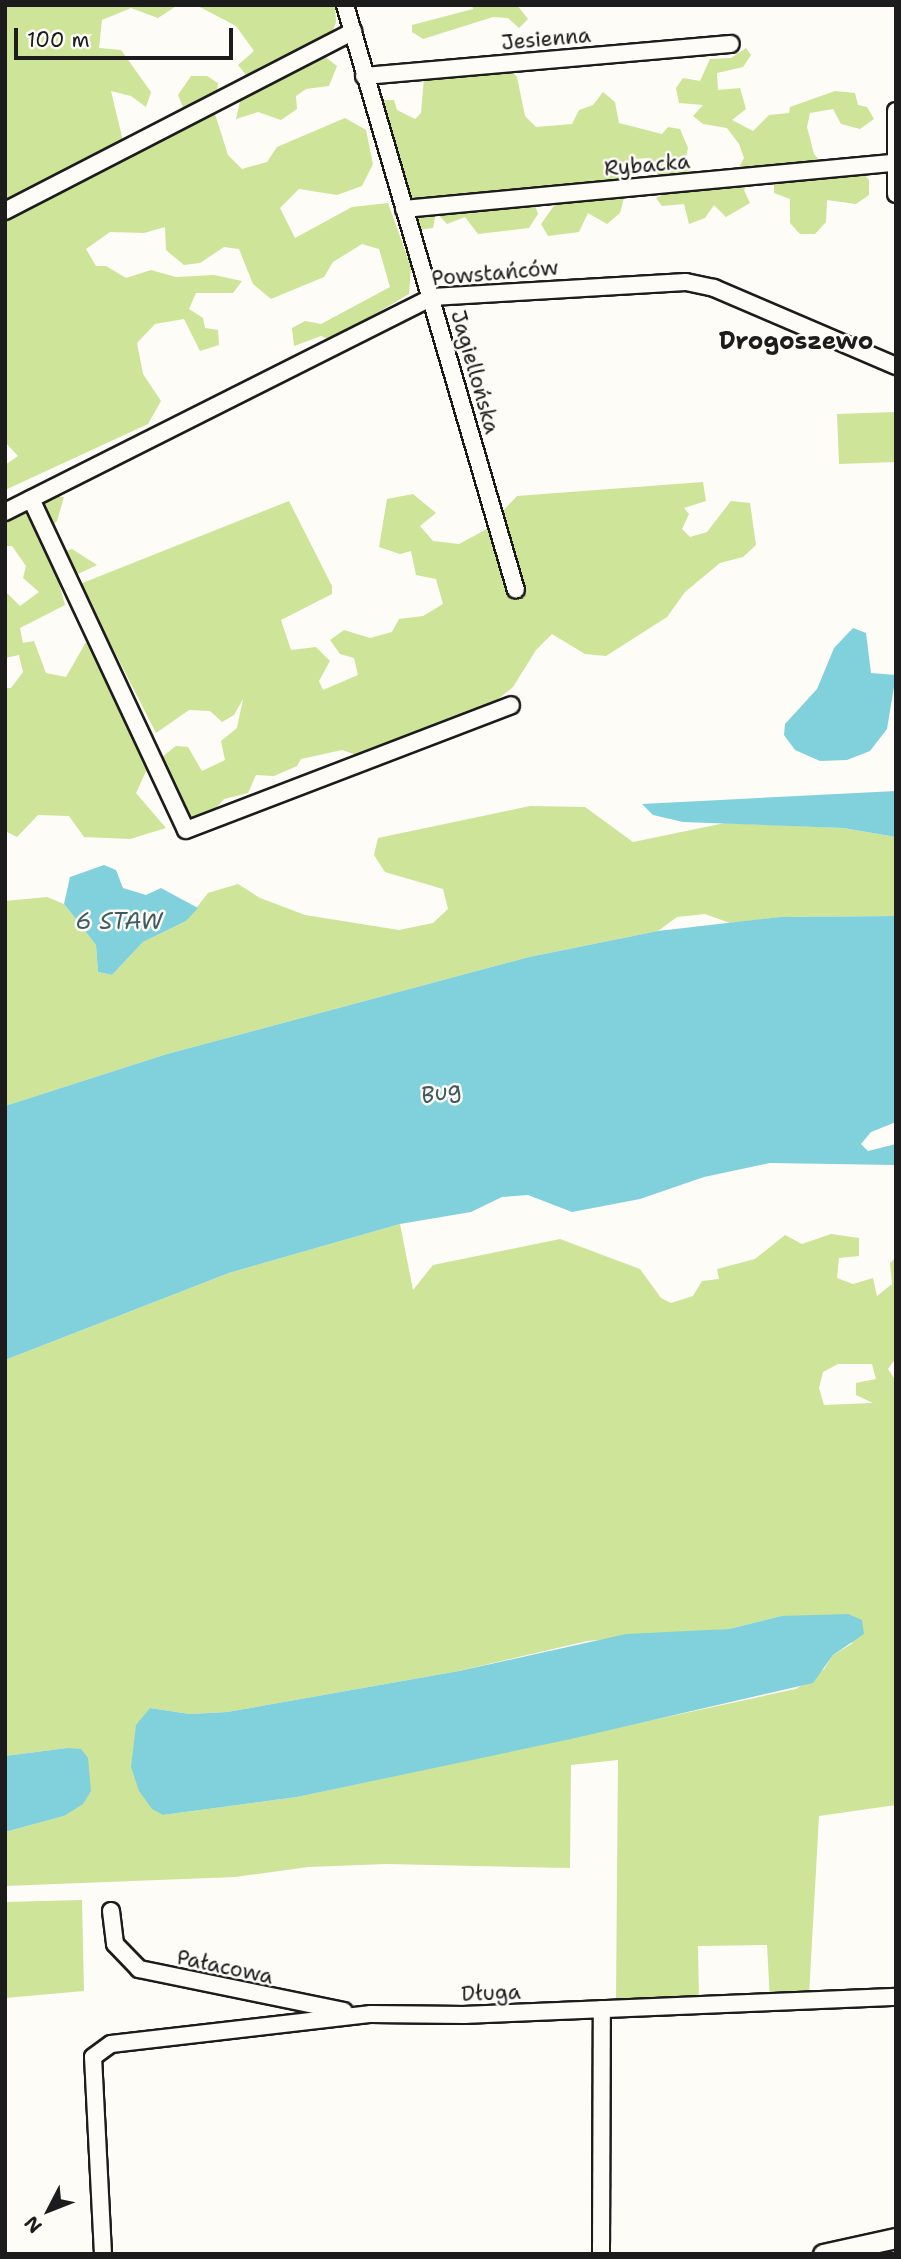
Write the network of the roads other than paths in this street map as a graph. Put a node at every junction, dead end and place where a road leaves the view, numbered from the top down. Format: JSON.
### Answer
{"nodes":[{"id":1,"x":345,"y":5,"type":"edge"},
{"id":2,"x":352,"y":31,"type":"junction"},
{"id":3,"x":731,"y":44,"type":"dead end"},
{"id":4,"x":364,"y":76,"type":"junction"},
{"id":5,"x":896,"y":111,"type":"edge"},
{"id":6,"x":894,"y":163,"type":"edge"},
{"id":7,"x":896,"y":194,"type":"edge"},
{"id":8,"x":404,"y":209,"type":"junction"},
{"id":9,"x":5,"y":211,"type":"edge"},
{"id":10,"x":432,"y":297,"type":"junction"},
{"id":11,"x":896,"y":366,"type":"edge"},
{"id":12,"x":31,"y":499,"type":"junction"},
{"id":13,"x":5,"y":512,"type":"edge"},
{"id":14,"x":516,"y":590,"type":"dead end"},
{"id":15,"x":511,"y":705,"type":"dead end"},
{"id":16,"x":111,"y":1911,"type":"dead end"},
{"id":17,"x":896,"y":1997,"type":"edge"},
{"id":18,"x":602,"y":2009,"type":"junction"},
{"id":19,"x":371,"y":2014,"type":"junction"},
{"id":20,"x":896,"y":2238,"type":"edge"},
{"id":21,"x":103,"y":2254,"type":"edge"},
{"id":22,"x":601,"y":2254,"type":"edge"},
{"id":23,"x":823,"y":2254,"type":"edge"}],
"edges":[{"from":1,"to":2,"type":"street","name":"Jagiellońska"},
{"from":2,"to":4,"type":"street","name":"Jagiellońska"},
{"from":2,"to":9,"type":"street"},
{"from":3,"to":4,"type":"street","name":"Jesienna"},
{"from":4,"to":8,"type":"street","name":"Jagiellońska"},
{"from":5,"to":6,"type":"street"},
{"from":6,"to":7,"type":"street"},
{"from":6,"to":8,"type":"street","name":"Rybacka"},
{"from":8,"to":10,"type":"street","name":"Jagiellońska"},
{"from":10,"to":11,"type":"street","name":"Powstańców"},
{"from":10,"to":12,"type":"street","name":"Powstańców"},
{"from":10,"to":14,"type":"street","name":"Jagiellońska"},
{"from":12,"to":13,"type":"street","name":"Powstańców"},
{"from":12,"to":15,"type":"street"},
{"from":16,"to":19,"type":"street","name":"Pałacowa"},
{"from":17,"to":18,"type":"street","name":"Długa"},
{"from":18,"to":19,"type":"street","name":"Długa"},
{"from":18,"to":22,"type":"street"},
{"from":19,"to":21,"type":"street","name":"Długa"},
{"from":20,"to":23,"type":"street"}]}
